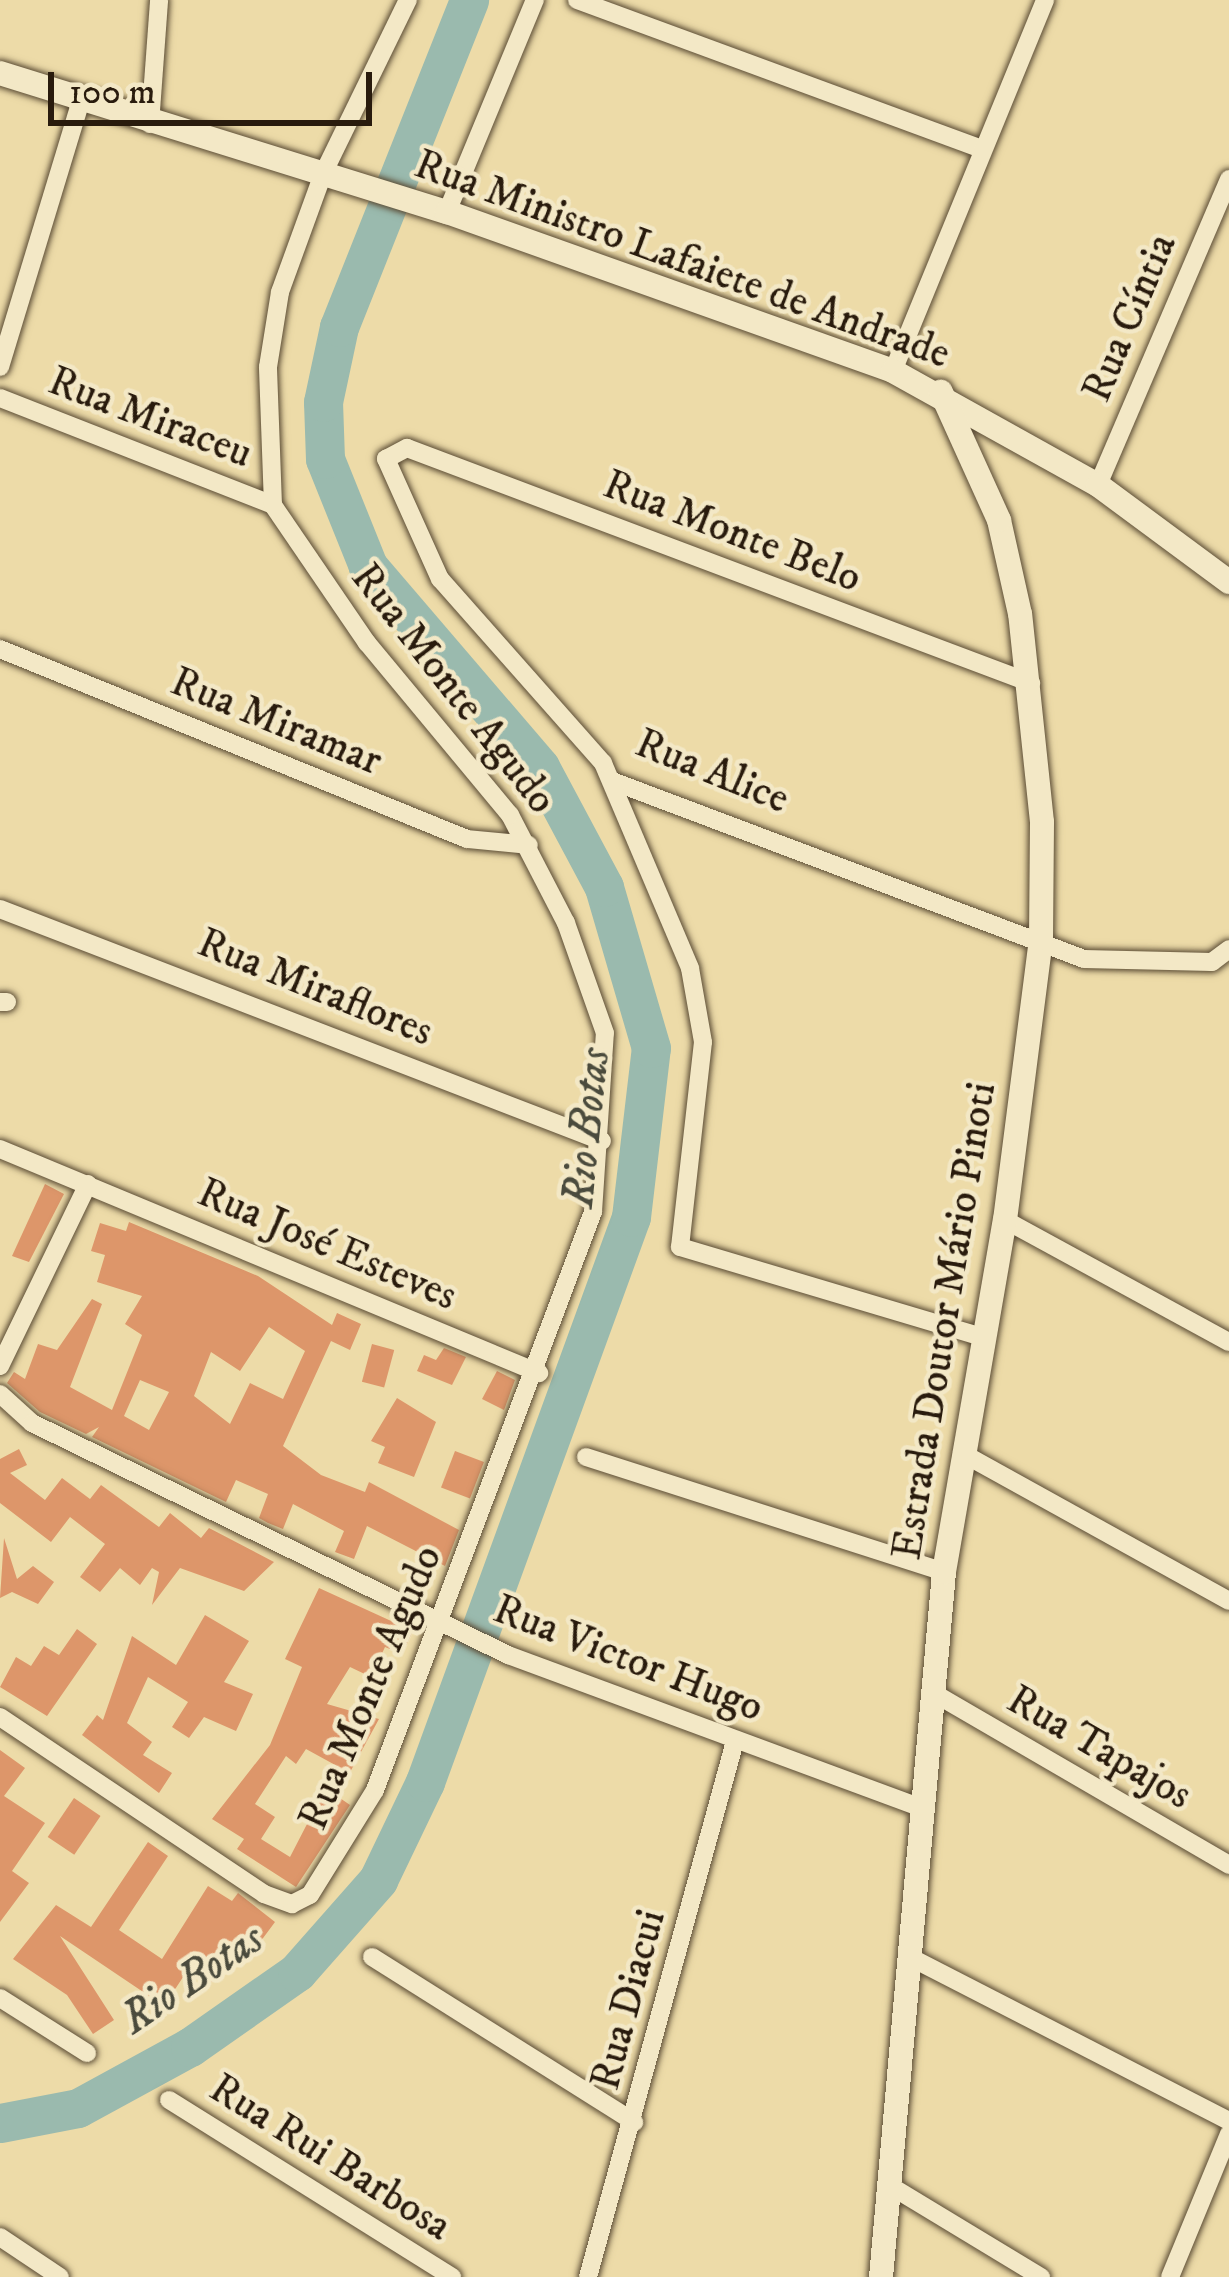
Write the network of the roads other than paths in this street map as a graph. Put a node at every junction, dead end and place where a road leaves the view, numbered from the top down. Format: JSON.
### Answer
{"nodes":[{"id":1,"x":159,"y":0,"type":"edge"},
{"id":2,"x":408,"y":0,"type":"edge"},
{"id":3,"x":535,"y":0,"type":"edge"},
{"id":4,"x":578,"y":0,"type":"edge"},
{"id":5,"x":1045,"y":0,"type":"edge"},
{"id":6,"x":0,"y":74,"type":"edge"},
{"id":7,"x":81,"y":101,"type":"junction"},
{"id":8,"x":150,"y":124,"type":"junction"},
{"id":9,"x":981,"y":149,"type":"junction"},
{"id":10,"x":323,"y":174,"type":"junction"},
{"id":11,"x":1229,"y":179,"type":"edge"},
{"id":12,"x":447,"y":212,"type":"junction"},
{"id":13,"x":0,"y":367,"type":"edge"},
{"id":14,"x":893,"y":370,"type":"junction"},
{"id":15,"x":941,"y":392,"type":"junction"},
{"id":16,"x":0,"y":398,"type":"edge"},
{"id":17,"x":407,"y":448,"type":"joint"},
{"id":18,"x":1098,"y":485,"type":"junction"},
{"id":19,"x":273,"y":505,"type":"junction"},
{"id":20,"x":1229,"y":582,"type":"edge"},
{"id":21,"x":0,"y":650,"type":"edge"},
{"id":22,"x":1031,"y":683,"type":"junction"},
{"id":23,"x":612,"y":781,"type":"junction"},
{"id":24,"x":529,"y":845,"type":"junction"},
{"id":25,"x":0,"y":909,"type":"edge"},
{"id":26,"x":1041,"y":938,"type":"junction"},
{"id":27,"x":1229,"y":950,"type":"edge"},
{"id":28,"x":1212,"y":962,"type":"junction"},
{"id":29,"x":1229,"y":975,"type":"edge"},
{"id":30,"x":602,"y":1141,"type":"junction"},
{"id":31,"x":0,"y":1149,"type":"edge"},
{"id":32,"x":88,"y":1184,"type":"junction"},
{"id":33,"x":1005,"y":1220,"type":"junction"},
{"id":34,"x":979,"y":1336,"type":"junction"},
{"id":35,"x":1229,"y":1342,"type":"edge"},
{"id":36,"x":0,"y":1366,"type":"edge"},
{"id":37,"x":538,"y":1373,"type":"junction"},
{"id":38,"x":0,"y":1394,"type":"edge"},
{"id":39,"x":962,"y":1453,"type":"junction"},
{"id":40,"x":586,"y":1457,"type":"dead end"},
{"id":41,"x":944,"y":1572,"type":"junction"},
{"id":42,"x":1229,"y":1601,"type":"edge"},
{"id":43,"x":446,"y":1624,"type":"junction"},
{"id":44,"x":932,"y":1692,"type":"junction"},
{"id":45,"x":0,"y":1717,"type":"edge"},
{"id":46,"x":735,"y":1741,"type":"junction"},
{"id":47,"x":920,"y":1807,"type":"junction"},
{"id":48,"x":1229,"y":1865,"type":"edge"},
{"id":49,"x":372,"y":1957,"type":"dead end"},
{"id":50,"x":910,"y":1957,"type":"junction"},
{"id":51,"x":0,"y":1998,"type":"edge"},
{"id":52,"x":87,"y":2053,"type":"dead end"},
{"id":53,"x":169,"y":2100,"type":"dead end"},
{"id":54,"x":1229,"y":2121,"type":"edge"},
{"id":55,"x":634,"y":2122,"type":"junction"},
{"id":56,"x":1229,"y":2134,"type":"edge"},
{"id":57,"x":889,"y":2185,"type":"junction"},
{"id":58,"x":3,"y":2246,"type":"edge"},
{"id":59,"x":60,"y":2277,"type":"edge"},
{"id":60,"x":452,"y":2277,"type":"edge"},
{"id":61,"x":588,"y":2277,"type":"edge"},
{"id":62,"x":881,"y":2277,"type":"edge"},
{"id":63,"x":1041,"y":2277,"type":"edge"},
{"id":64,"x":1170,"y":2277,"type":"edge"}],
"edges":[{"from":1,"to":8,"type":"street"},
{"from":2,"to":10,"type":"street"},
{"from":3,"to":12,"type":"street"},
{"from":4,"to":9,"type":"street"},
{"from":5,"to":9,"type":"street"},
{"from":6,"to":7,"type":"street","name":"Rua Ministro Lafaiete de Andrade"},
{"from":7,"to":8,"type":"street","name":"Rua Ministro Lafaiete de Andrade"},
{"from":7,"to":13,"type":"street"},
{"from":8,"to":10,"type":"street","name":"Rua Ministro Lafaiete de Andrade"},
{"from":9,"to":14,"type":"street"},
{"from":10,"to":12,"type":"street","name":"Rua Ministro Lafaiete de Andrade"},
{"from":10,"to":19,"type":"street"},
{"from":11,"to":18,"type":"street","name":"Rua Cíntia"},
{"from":12,"to":14,"type":"street","name":"Rua Ministro Lafaiete de Andrade"},
{"from":14,"to":15,"type":"street","name":"Rua Ministro Lafaiete de Andrade"},
{"from":15,"to":18,"type":"street","name":"Rua Ministro Lafaiete de Andrade"},
{"from":15,"to":22,"type":"street","name":"Estrada Doutor Mário Pinoti"},
{"from":16,"to":19,"type":"street","name":"Rua Miraceu"},
{"from":17,"to":22,"type":"street","name":"Rua Monte Belo"},
{"from":17,"to":23,"type":"street","name":"Rua Alice"},
{"from":18,"to":20,"type":"street","name":"Rua Ministro Lafaiete de Andrade"},
{"from":19,"to":24,"type":"street","name":"Rua Monte Agudo"},
{"from":21,"to":24,"type":"street","name":"Rua Miramar"},
{"from":22,"to":26,"type":"street","name":"Estrada Doutor Mário Pinoti"},
{"from":23,"to":26,"type":"street","name":"Rua Alice"},
{"from":23,"to":34,"type":"street"},
{"from":24,"to":30,"type":"street","name":"Rua Monte Agudo"},
{"from":25,"to":30,"type":"street","name":"Rua Miraflores"},
{"from":26,"to":28,"type":"street","name":"Rua Alice"},
{"from":26,"to":33,"type":"street","name":"Estrada Doutor Mário Pinoti"},
{"from":27,"to":28,"type":"street"},
{"from":28,"to":29,"type":"street"},
{"from":30,"to":37,"type":"street","name":"Rua Monte Agudo"},
{"from":31,"to":32,"type":"street","name":"Rua José Esteves"},
{"from":32,"to":36,"type":"street"},
{"from":32,"to":37,"type":"street","name":"Rua José Esteves"},
{"from":33,"to":34,"type":"street","name":"Estrada Doutor Mário Pinoti"},
{"from":33,"to":35,"type":"street"},
{"from":34,"to":39,"type":"street","name":"Estrada Doutor Mário Pinoti"},
{"from":37,"to":43,"type":"street","name":"Rua Monte Agudo"},
{"from":38,"to":43,"type":"street","name":"Rua Victor Hugo"},
{"from":39,"to":41,"type":"street","name":"Estrada Doutor Mário Pinoti"},
{"from":39,"to":42,"type":"street"},
{"from":40,"to":41,"type":"street"},
{"from":41,"to":44,"type":"street","name":"Estrada Doutor Mário Pinoti"},
{"from":43,"to":45,"type":"street","name":"Rua Monte Agudo"},
{"from":43,"to":46,"type":"street","name":"Rua Victor Hugo"},
{"from":44,"to":47,"type":"street","name":"Estrada Doutor Mário Pinoti"},
{"from":44,"to":48,"type":"street","name":"Rua Tapajos"},
{"from":46,"to":47,"type":"street","name":"Rua Victor Hugo"},
{"from":46,"to":55,"type":"street","name":"Rua Diacui"},
{"from":47,"to":50,"type":"street","name":"Estrada Doutor Mário Pinoti"},
{"from":49,"to":55,"type":"street"},
{"from":50,"to":54,"type":"street"},
{"from":50,"to":57,"type":"street","name":"Estrada Doutor Mário Pinoti"},
{"from":51,"to":52,"type":"street"},
{"from":53,"to":60,"type":"street","name":"Rua Rui Barbosa"},
{"from":55,"to":61,"type":"street","name":"Rua Diacui"},
{"from":56,"to":64,"type":"street"},
{"from":57,"to":62,"type":"street","name":"Estrada Doutor Mário Pinoti"},
{"from":57,"to":63,"type":"street"},
{"from":58,"to":59,"type":"street"}]}
